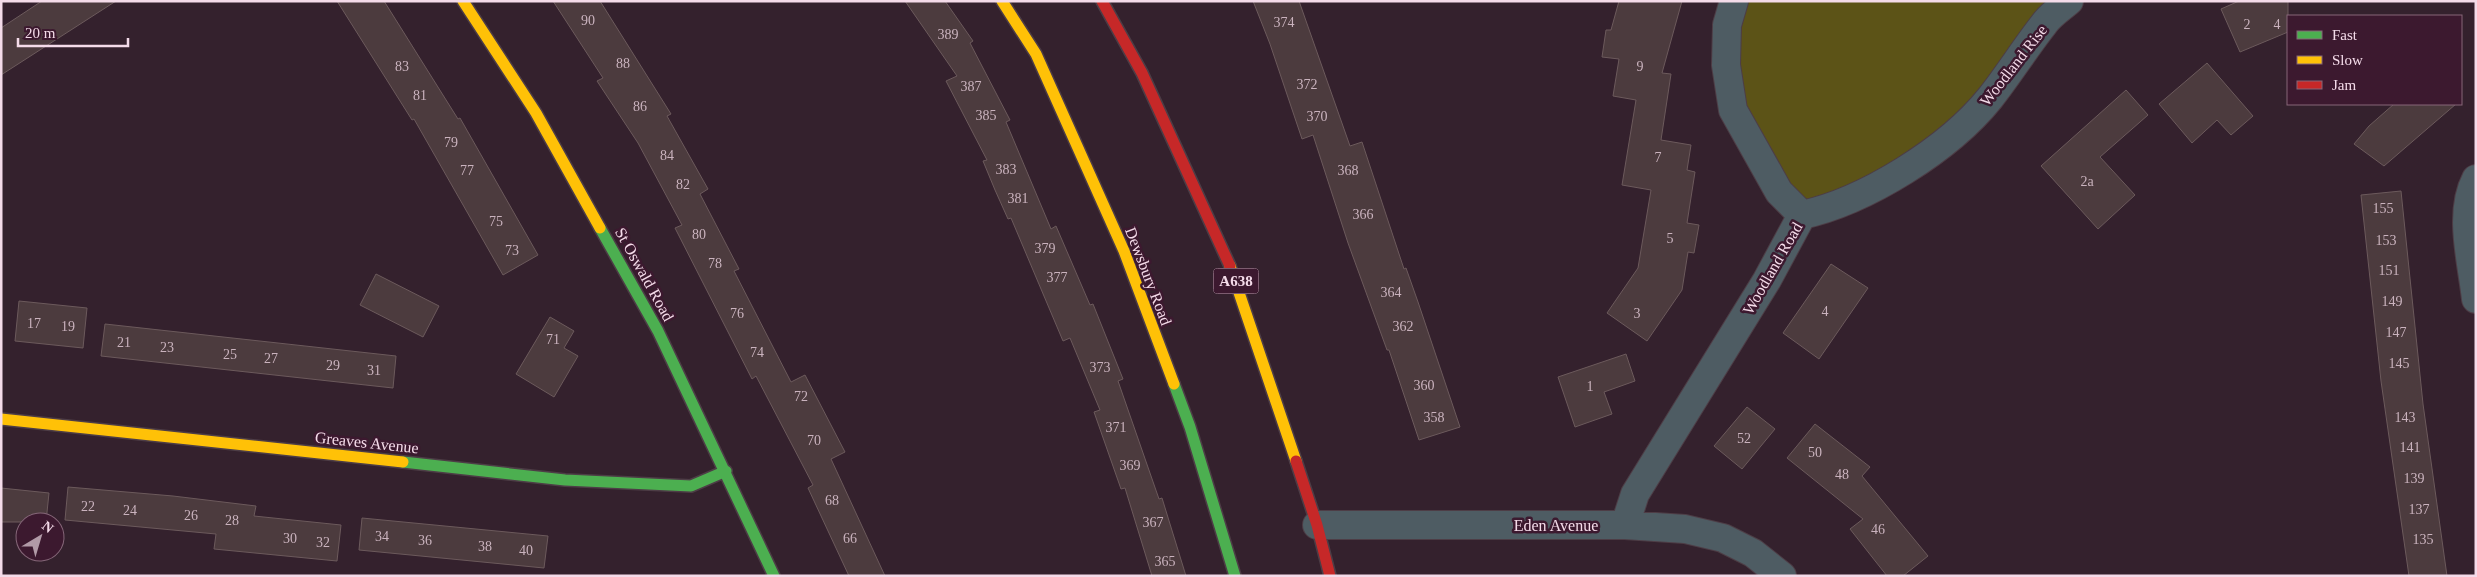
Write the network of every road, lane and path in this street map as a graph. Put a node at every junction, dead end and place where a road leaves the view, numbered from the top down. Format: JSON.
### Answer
{"nodes":[{"id":1,"x":463,"y":1,"type":"edge"},
{"id":2,"x":1002,"y":1,"type":"edge"},
{"id":3,"x":1102,"y":1,"type":"edge"},
{"id":4,"x":1734,"y":1,"type":"edge"},
{"id":5,"x":2069,"y":1,"type":"edge"},
{"id":6,"x":2476,"y":179,"type":"edge"},
{"id":7,"x":1802,"y":215,"type":"junction"},
{"id":8,"x":2476,"y":299,"type":"edge"},
{"id":9,"x":1,"y":419,"type":"edge"},
{"id":10,"x":726,"y":471,"type":"junction"},
{"id":11,"x":1317,"y":525,"type":"junction"},
{"id":12,"x":1625,"y":525,"type":"junction"},
{"id":13,"x":774,"y":576,"type":"edge"},
{"id":14,"x":1235,"y":576,"type":"edge"},
{"id":15,"x":1330,"y":576,"type":"edge"},
{"id":16,"x":1782,"y":576,"type":"edge"}],
"edges":[{"from":1,"to":10,"type":"main road","name":"St Oswald Road"},
{"from":2,"to":14,"type":"main road","name":"Dewsbury Road"},
{"from":3,"to":11,"type":"main road","number":"A638"},
{"from":4,"to":7,"type":"street","name":"Woodland Road"},
{"from":5,"to":7,"type":"street","name":"Woodland Rise"},
{"from":6,"to":8,"type":"street"},
{"from":7,"to":12,"type":"street","name":"Woodland Road"},
{"from":9,"to":10,"type":"main road","name":"Greaves Avenue"},
{"from":10,"to":13,"type":"main road","name":"St Oswald Road"},
{"from":11,"to":12,"type":"street","name":"Eden Avenue"},
{"from":11,"to":15,"type":"main road","number":"A638"},
{"from":12,"to":16,"type":"street","name":"Eden Avenue"}]}
